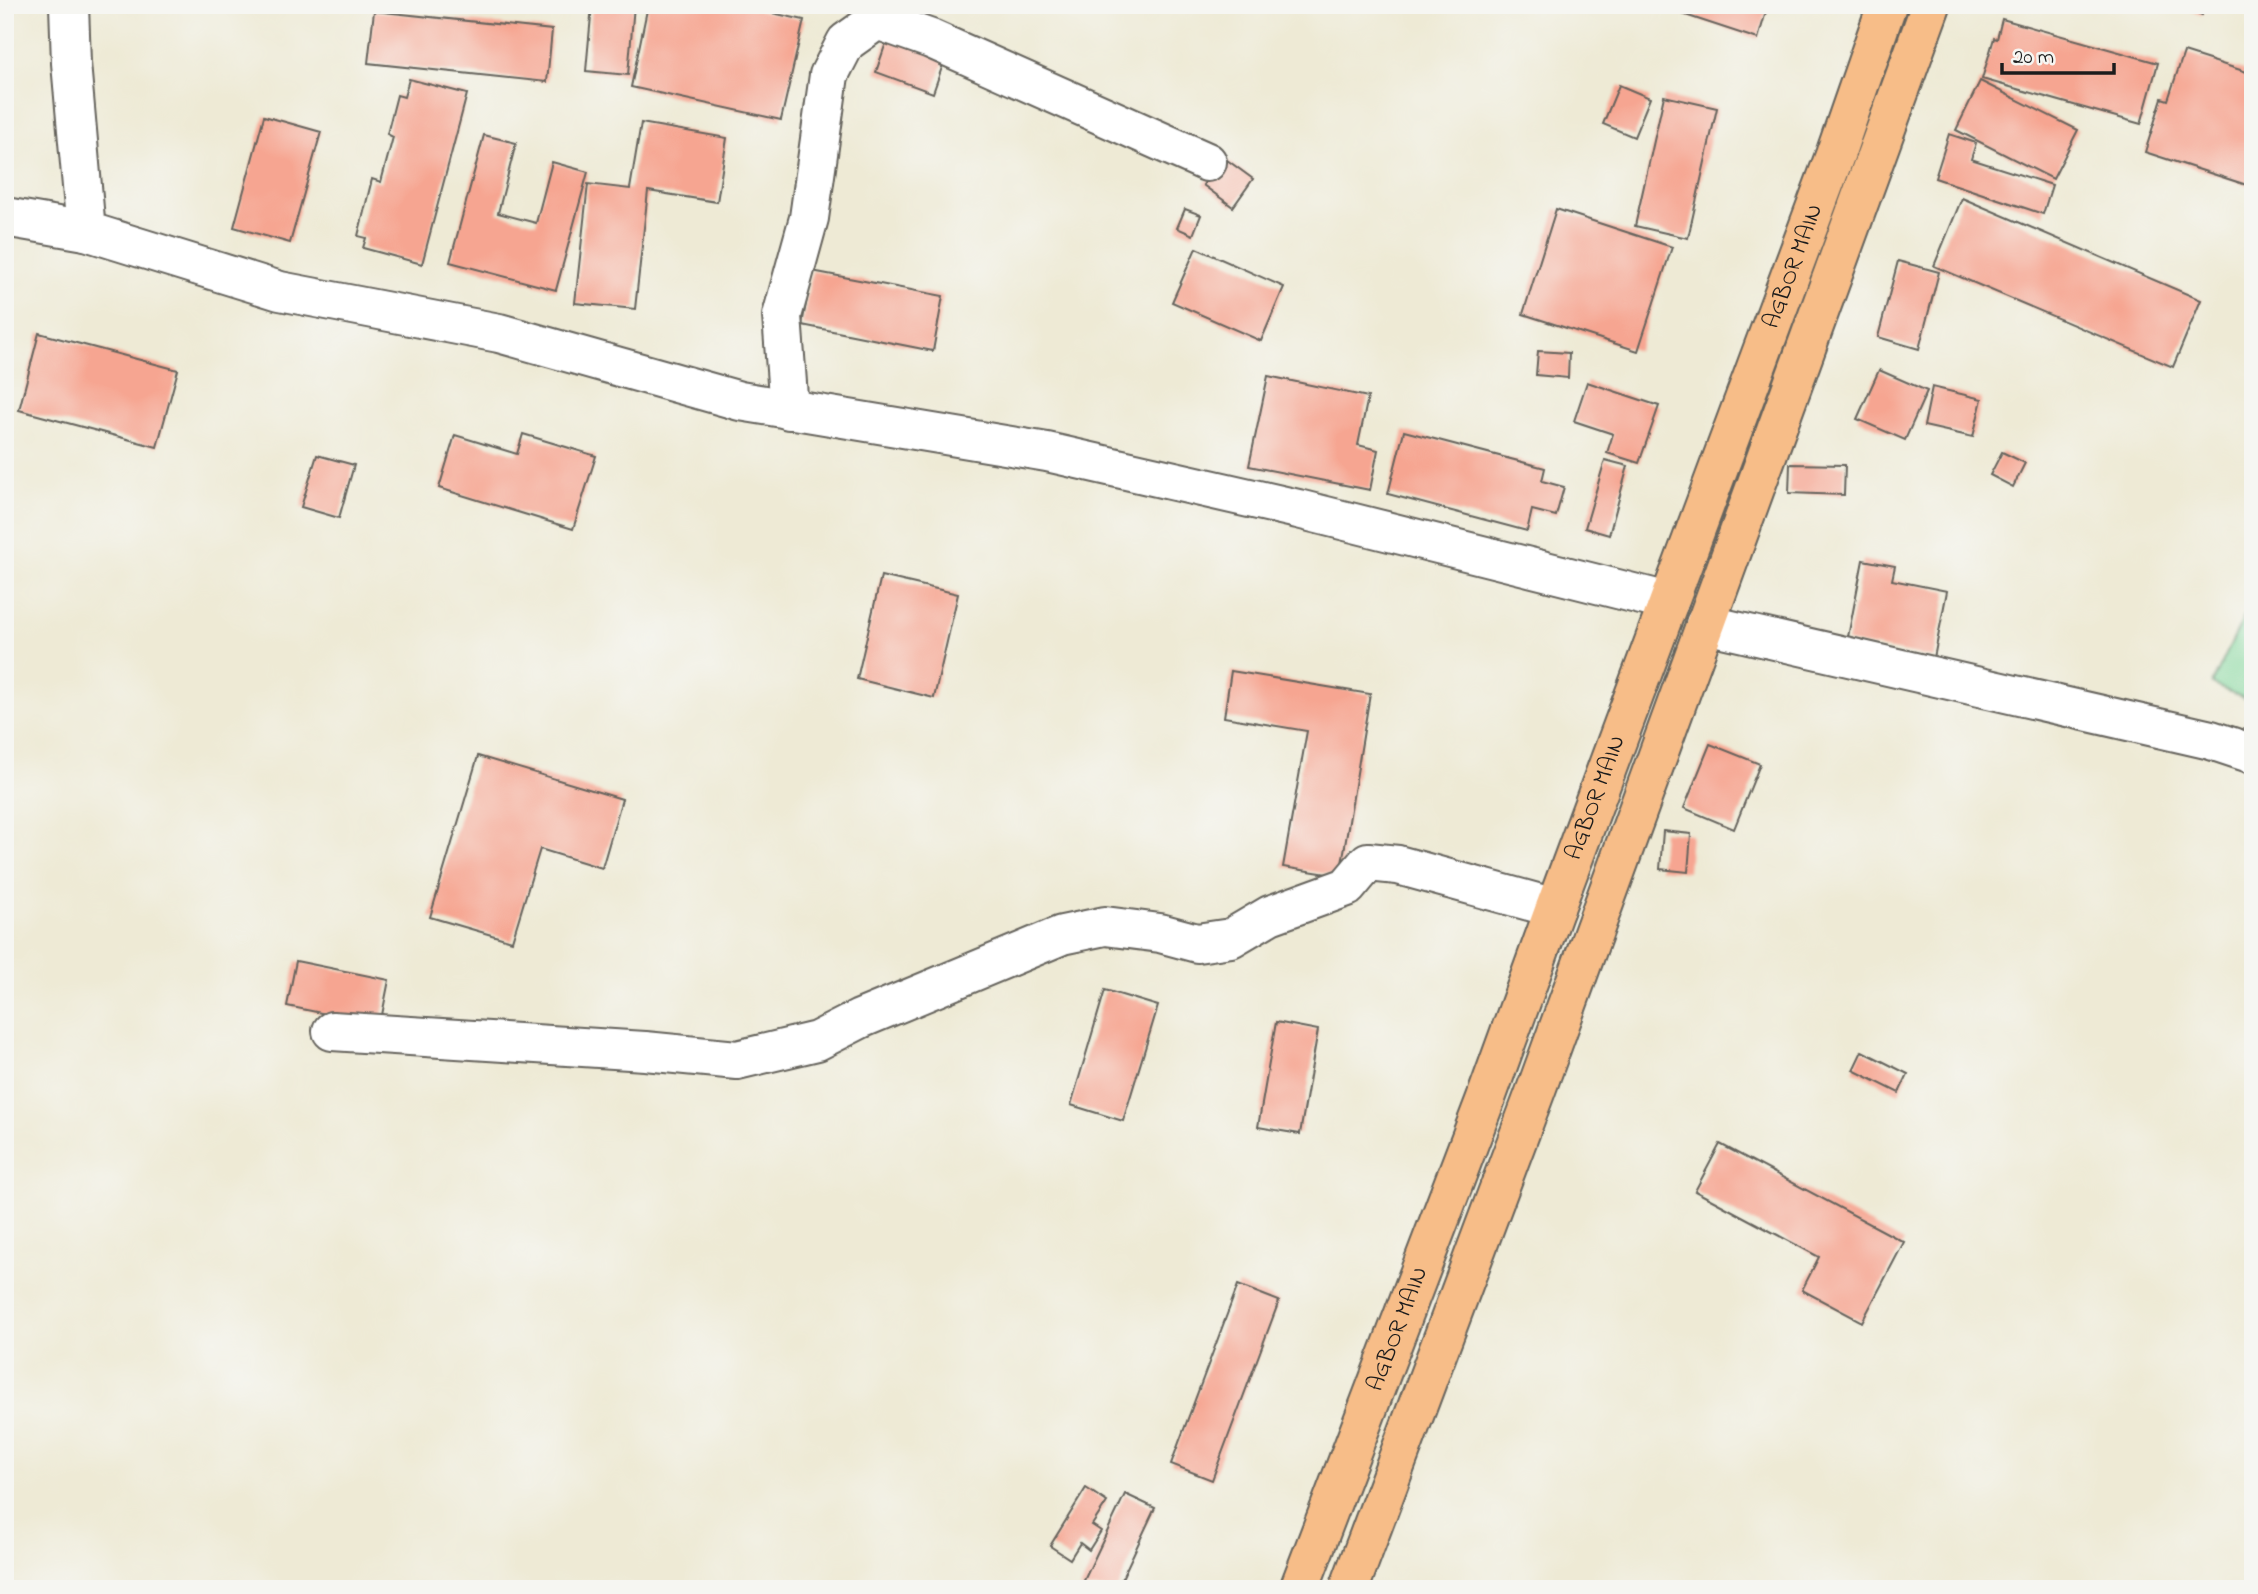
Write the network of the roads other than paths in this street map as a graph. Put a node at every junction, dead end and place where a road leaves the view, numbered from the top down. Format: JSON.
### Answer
{"nodes":[{"id":1,"x":69,"y":5,"type":"edge"},
{"id":2,"x":1887,"y":5,"type":"edge"},
{"id":3,"x":1931,"y":5,"type":"edge"},
{"id":4,"x":871,"y":12,"type":"edge"},
{"id":5,"x":1207,"y":162,"type":"dead end"},
{"id":6,"x":5,"y":217,"type":"edge"},
{"id":7,"x":86,"y":231,"type":"junction"},
{"id":8,"x":789,"y":410,"type":"junction"},
{"id":9,"x":1670,"y":602,"type":"junction"},
{"id":10,"x":1705,"y":624,"type":"junction"},
{"id":11,"x":2253,"y":754,"type":"edge"},
{"id":12,"x":1555,"y":908,"type":"junction"},
{"id":13,"x":332,"y":1031,"type":"dead end"},
{"id":14,"x":1299,"y":1589,"type":"edge"},
{"id":15,"x":1349,"y":1589,"type":"edge"}],
"edges":[{"from":1,"to":7,"type":"street"},
{"from":2,"to":9,"type":"main road","name":"AGBOR MAIN"},
{"from":3,"to":10,"type":"main road","name":"AGBOR MAIN"},
{"from":4,"to":5,"type":"street"},
{"from":4,"to":8,"type":"street"},
{"from":6,"to":7,"type":"street"},
{"from":7,"to":8,"type":"street"},
{"from":8,"to":9,"type":"street"},
{"from":9,"to":12,"type":"main road","name":"AGBOR MAIN"},
{"from":10,"to":11,"type":"street"},
{"from":10,"to":15,"type":"main road","name":"AGBOR MAIN"},
{"from":12,"to":13,"type":"street"},
{"from":12,"to":14,"type":"main road","name":"AGBOR MAIN"}]}
